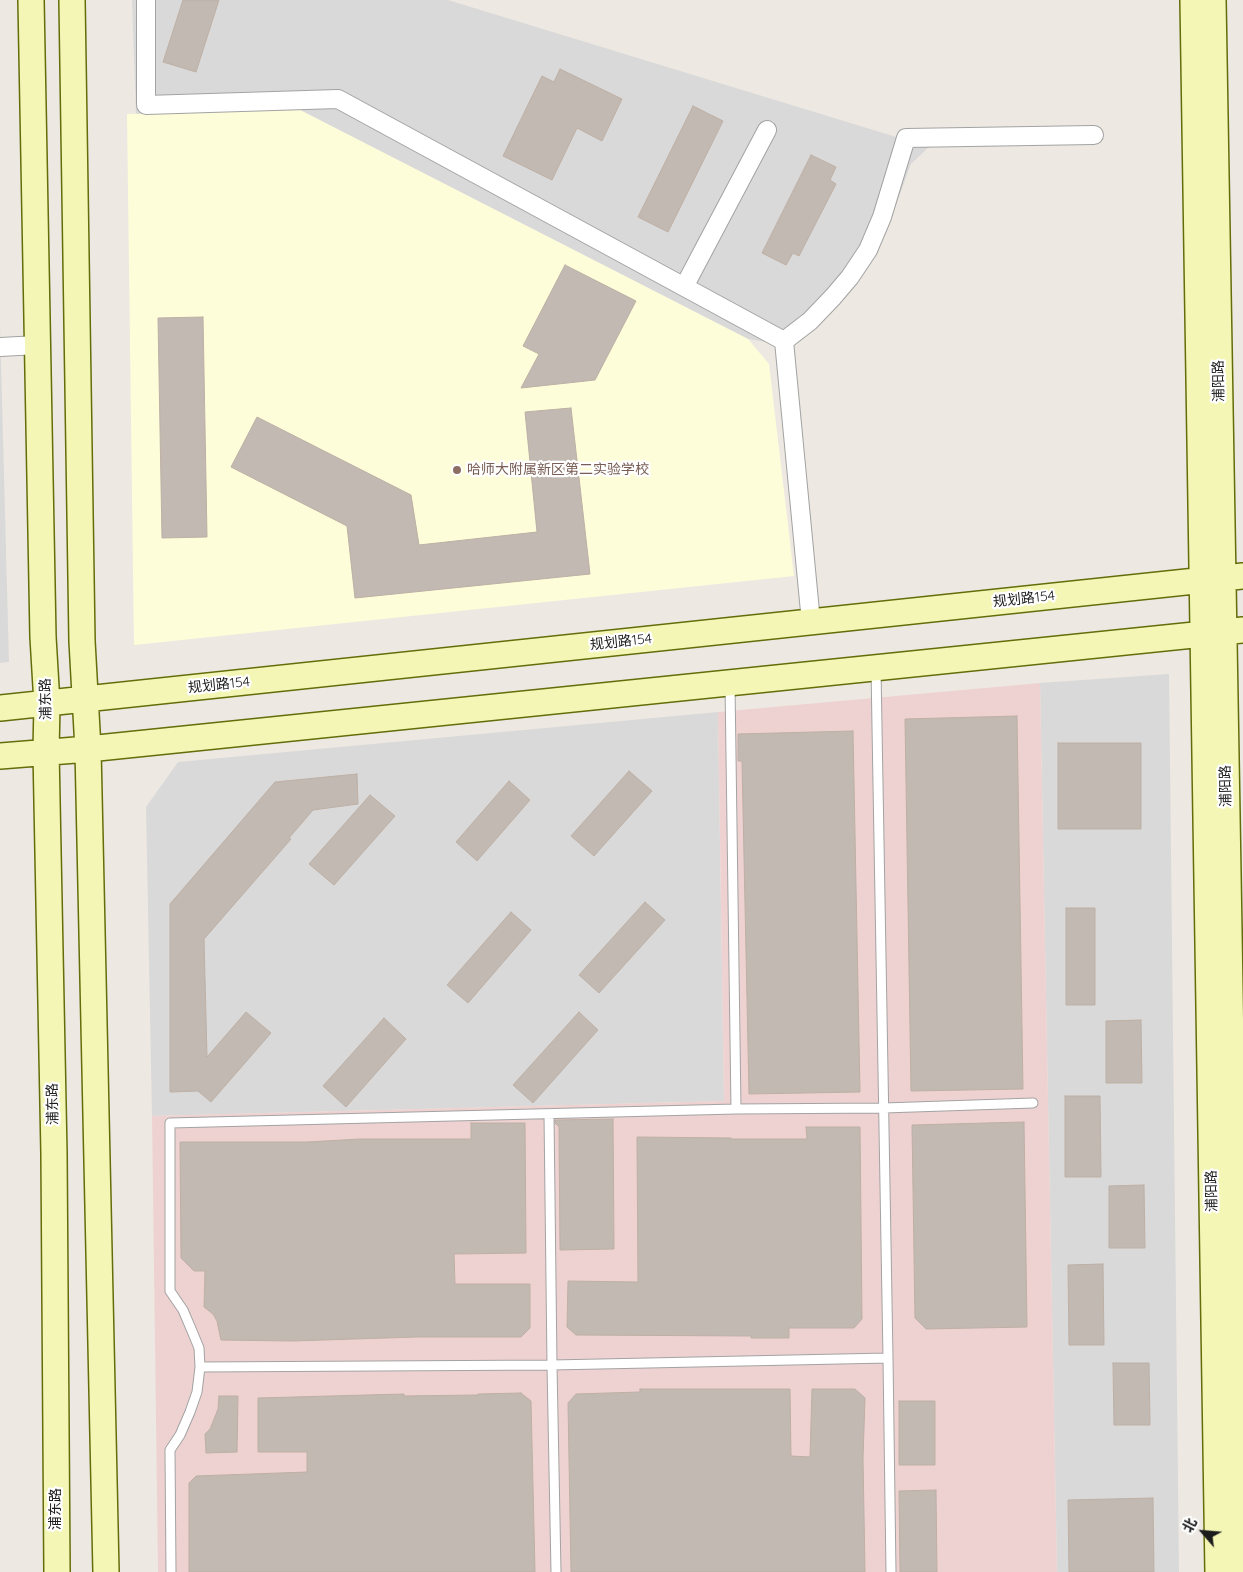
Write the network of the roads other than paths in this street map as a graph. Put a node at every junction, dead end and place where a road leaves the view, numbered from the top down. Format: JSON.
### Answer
{"nodes":[{"id":1,"x":31,"y":0,"type":"edge"},
{"id":2,"x":72,"y":0,"type":"edge"},
{"id":3,"x":146,"y":0,"type":"edge"},
{"id":4,"x":1193,"y":0,"type":"edge"},
{"id":5,"x":1213,"y":0,"type":"edge"},
{"id":6,"x":768,"y":130,"type":"dead end"},
{"id":7,"x":1094,"y":135,"type":"dead end"},
{"id":8,"x":684,"y":287,"type":"junction"},
{"id":9,"x":784,"y":341,"type":"junction"},
{"id":10,"x":38,"y":345,"type":"junction"},
{"id":11,"x":0,"y":347,"type":"edge"},
{"id":12,"x":1222,"y":578,"type":"edge"},
{"id":13,"x":811,"y":622,"type":"junction"},
{"id":14,"x":1223,"y":632,"type":"edge"},
{"id":15,"x":876,"y":668,"type":"junction"},
{"id":16,"x":730,"y":683,"type":"junction"},
{"id":17,"x":84,"y":699,"type":"junction"},
{"id":18,"x":47,"y":704,"type":"junction"},
{"id":19,"x":0,"y":708,"type":"edge"},
{"id":20,"x":88,"y":749,"type":"junction"},
{"id":21,"x":46,"y":751,"type":"junction"},
{"id":22,"x":0,"y":756,"type":"edge"},
{"id":23,"x":1033,"y":1103,"type":"dead end"},
{"id":24,"x":884,"y":1108,"type":"junction"},
{"id":25,"x":736,"y":1109,"type":"junction"},
{"id":26,"x":549,"y":1114,"type":"junction"},
{"id":27,"x":888,"y":1358,"type":"junction"},
{"id":28,"x":552,"y":1365,"type":"junction"},
{"id":29,"x":200,"y":1367,"type":"junction"},
{"id":30,"x":57,"y":1572,"type":"edge"},
{"id":31,"x":106,"y":1572,"type":"edge"},
{"id":32,"x":171,"y":1572,"type":"edge"},
{"id":33,"x":556,"y":1572,"type":"edge"},
{"id":34,"x":891,"y":1572,"type":"edge"},
{"id":35,"x":1218,"y":1572,"type":"edge"},
{"id":36,"x":1240,"y":1572,"type":"edge"}],
"edges":[{"from":1,"to":10,"type":"main road","name":"浦东路"},
{"from":2,"to":17,"type":"main road"},
{"from":3,"to":8,"type":"street"},
{"from":4,"to":12,"type":"main road","name":"浦阳路"},
{"from":5,"to":12,"type":"main road","name":"浦阳路"},
{"from":6,"to":8,"type":"street"},
{"from":7,"to":9,"type":"street"},
{"from":8,"to":9,"type":"street"},
{"from":9,"to":13,"type":"street"},
{"from":10,"to":11,"type":"street"},
{"from":10,"to":18,"type":"main road","name":"浦东路"},
{"from":12,"to":13,"type":"main road","name":"规划路154"},
{"from":12,"to":14,"type":"main road","name":"浦阳路"},
{"from":13,"to":17,"type":"main road","name":"规划路154"},
{"from":14,"to":15,"type":"main road"},
{"from":14,"to":35,"type":"main road","name":"浦阳路"},
{"from":14,"to":36,"type":"main road","name":"浦阳路"},
{"from":15,"to":16,"type":"main road"},
{"from":15,"to":24,"type":"lane"},
{"from":16,"to":20,"type":"main road"},
{"from":16,"to":25,"type":"lane"},
{"from":17,"to":18,"type":"main road","name":"规划路154"},
{"from":17,"to":20,"type":"main road"},
{"from":18,"to":19,"type":"main road","name":"规划路154"},
{"from":18,"to":21,"type":"main road","name":"浦东路"},
{"from":20,"to":21,"type":"main road"},
{"from":20,"to":31,"type":"main road"},
{"from":21,"to":22,"type":"main road"},
{"from":21,"to":30,"type":"main road","name":"浦东路"},
{"from":23,"to":24,"type":"lane"},
{"from":24,"to":25,"type":"lane"},
{"from":24,"to":27,"type":"lane"},
{"from":25,"to":26,"type":"lane"},
{"from":26,"to":28,"type":"lane"},
{"from":26,"to":29,"type":"lane"},
{"from":27,"to":28,"type":"lane"},
{"from":27,"to":34,"type":"lane"},
{"from":28,"to":29,"type":"lane"},
{"from":28,"to":33,"type":"lane"},
{"from":29,"to":32,"type":"lane"}]}
